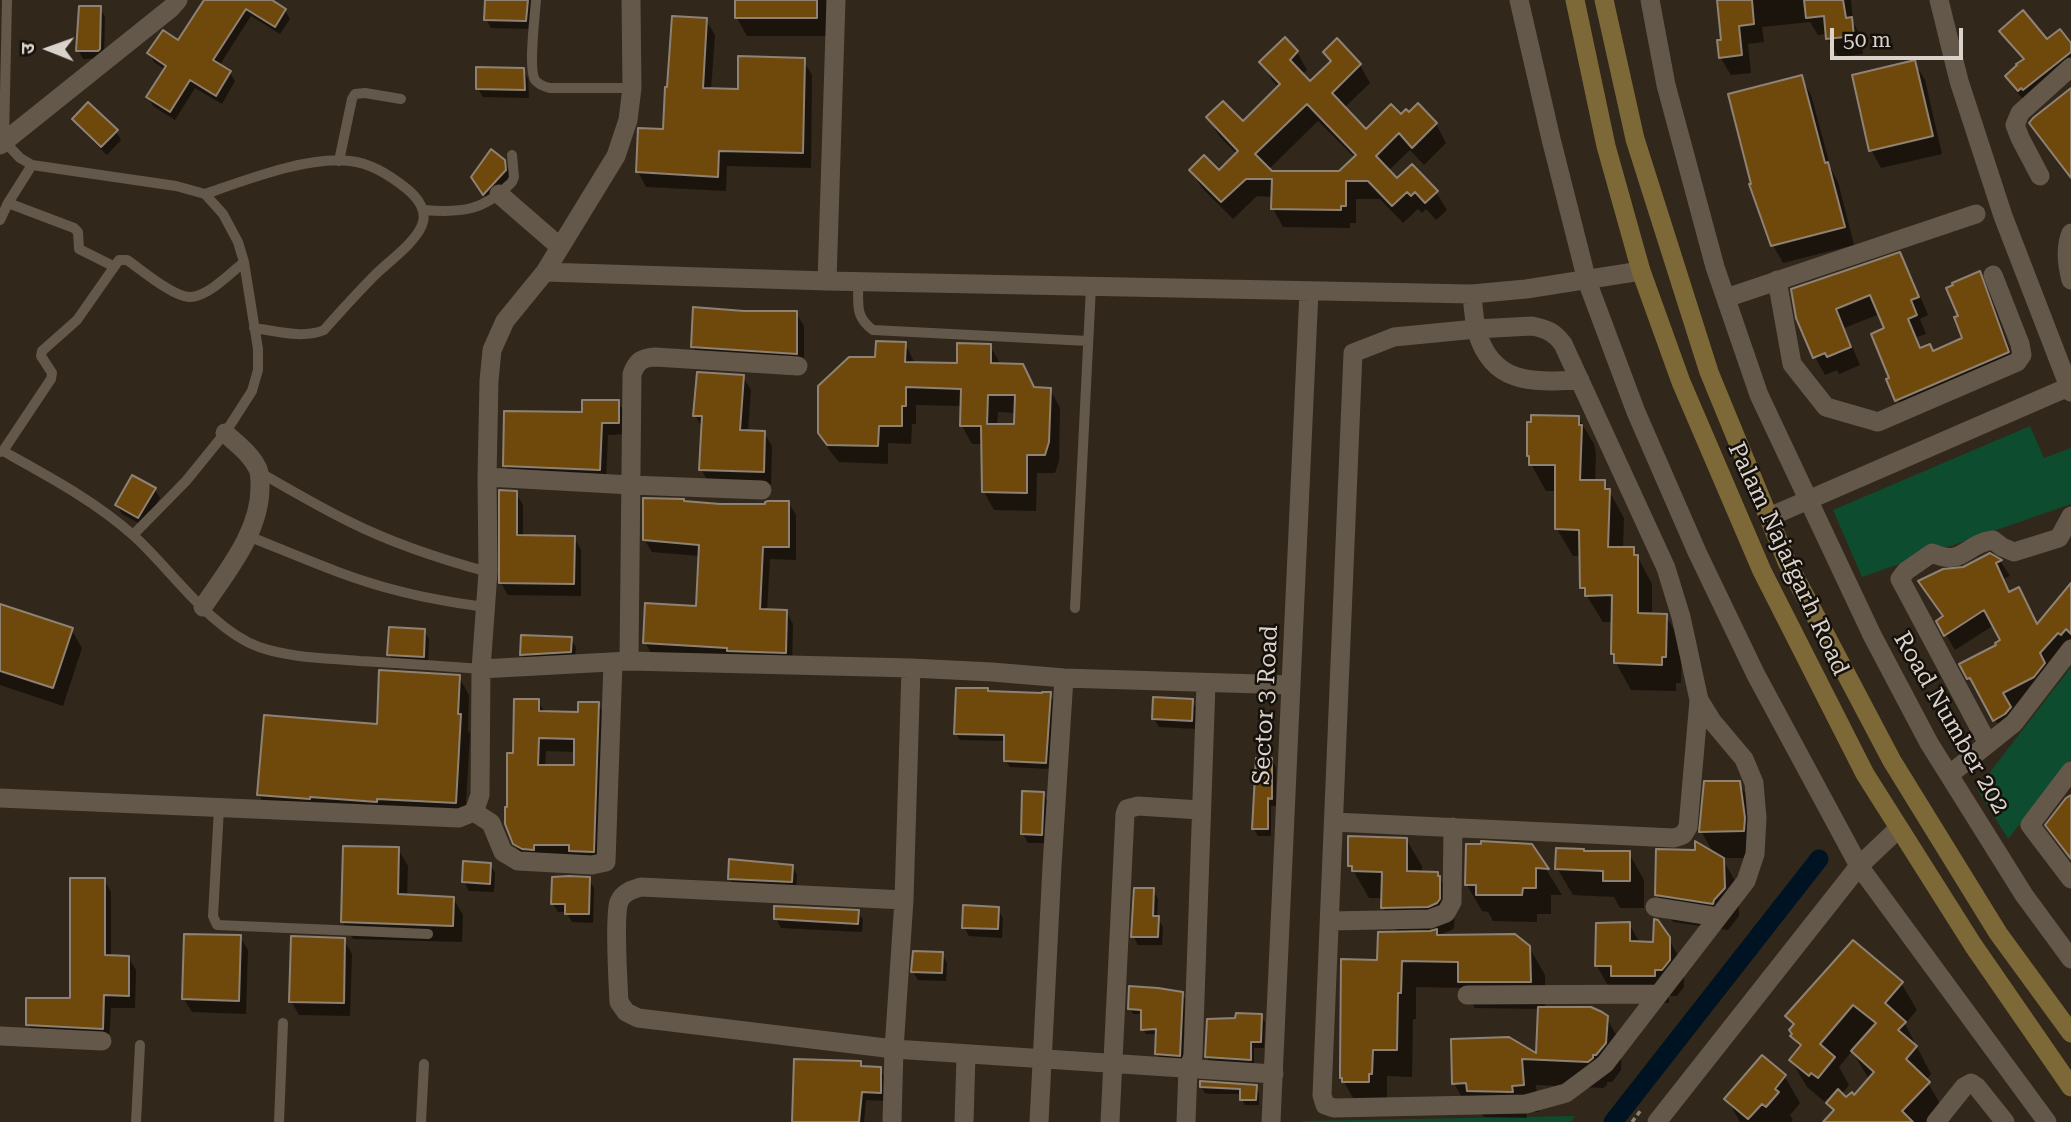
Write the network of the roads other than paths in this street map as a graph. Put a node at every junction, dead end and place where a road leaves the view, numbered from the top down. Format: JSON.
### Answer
{"nodes":[{"id":1,"x":7,"y":0,"type":"edge"},
{"id":2,"x":178,"y":0,"type":"edge"},
{"id":3,"x":536,"y":0,"type":"edge"},
{"id":4,"x":631,"y":0,"type":"edge"},
{"id":5,"x":836,"y":0,"type":"edge"},
{"id":6,"x":1519,"y":0,"type":"edge"},
{"id":7,"x":1575,"y":0,"type":"edge"},
{"id":8,"x":1604,"y":0,"type":"edge"},
{"id":9,"x":1650,"y":0,"type":"edge"},
{"id":10,"x":1939,"y":0,"type":"edge"},
{"id":11,"x":2071,"y":67,"type":"edge"},
{"id":12,"x":632,"y":88,"type":"junction"},
{"id":13,"x":401,"y":99,"type":"dead end"},
{"id":14,"x":2,"y":143,"type":"edge"},
{"id":15,"x":512,"y":155,"type":"dead end"},
{"id":16,"x":339,"y":161,"type":"junction"},
{"id":17,"x":32,"y":165,"type":"junction"},
{"id":18,"x":2040,"y":176,"type":"dead end"},
{"id":19,"x":205,"y":194,"type":"junction"},
{"id":20,"x":499,"y":194,"type":"junction"},
{"id":21,"x":8,"y":203,"type":"junction"},
{"id":22,"x":424,"y":210,"type":"junction"},
{"id":23,"x":1976,"y":214,"type":"dead end"},
{"id":24,"x":0,"y":220,"type":"edge"},
{"id":25,"x":2071,"y":233,"type":"edge"},
{"id":26,"x":560,"y":247,"type":"junction"},
{"id":27,"x":244,"y":262,"type":"junction"},
{"id":28,"x":113,"y":266,"type":"junction"},
{"id":29,"x":1641,"y":271,"type":"junction"},
{"id":30,"x":545,"y":272,"type":"junction"},
{"id":31,"x":1993,"y":275,"type":"dead end"},
{"id":32,"x":2071,"y":280,"type":"edge"},
{"id":33,"x":827,"y":281,"type":"junction"},
{"id":34,"x":1587,"y":281,"type":"junction"},
{"id":35,"x":1777,"y":281,"type":"junction"},
{"id":36,"x":858,"y":282,"type":"junction"},
{"id":37,"x":1091,"y":286,"type":"junction"},
{"id":38,"x":1309,"y":290,"type":"junction"},
{"id":39,"x":1472,"y":294,"type":"junction"},
{"id":40,"x":1726,"y":298,"type":"junction"},
{"id":41,"x":254,"y":328,"type":"junction"},
{"id":42,"x":1476,"y":328,"type":"junction"},
{"id":43,"x":1088,"y":341,"type":"junction"},
{"id":44,"x":798,"y":366,"type":"dead end"},
{"id":45,"x":1580,"y":380,"type":"junction"},
{"id":46,"x":2070,"y":388,"type":"edge"},
{"id":47,"x":225,"y":433,"type":"junction"},
{"id":48,"x":2,"y":452,"type":"edge"},
{"id":49,"x":259,"y":472,"type":"junction"},
{"id":50,"x":487,"y":477,"type":"junction"},
{"id":51,"x":631,"y":485,"type":"junction"},
{"id":52,"x":762,"y":490,"type":"dead end"},
{"id":53,"x":1809,"y":499,"type":"junction"},
{"id":54,"x":2071,"y":516,"type":"edge"},
{"id":55,"x":1769,"y":517,"type":"junction"},
{"id":56,"x":133,"y":535,"type":"junction"},
{"id":57,"x":248,"y":536,"type":"junction"},
{"id":58,"x":2059,"y":538,"type":"junction"},
{"id":59,"x":2071,"y":554,"type":"edge"},
{"id":60,"x":488,"y":572,"type":"junction"},
{"id":61,"x":203,"y":607,"type":"junction"},
{"id":62,"x":485,"y":607,"type":"junction"},
{"id":63,"x":1075,"y":608,"type":"dead end"},
{"id":64,"x":2071,"y":649,"type":"edge"},
{"id":65,"x":621,"y":662,"type":"junction"},
{"id":66,"x":911,"y":668,"type":"junction"},
{"id":67,"x":481,"y":669,"type":"junction"},
{"id":68,"x":1064,"y":678,"type":"junction"},
{"id":69,"x":1206,"y":684,"type":"junction"},
{"id":70,"x":1291,"y":685,"type":"junction"},
{"id":71,"x":1699,"y":700,"type":"junction"},
{"id":72,"x":1988,"y":744,"type":"junction"},
{"id":73,"x":2070,"y":772,"type":"edge"},
{"id":74,"x":1949,"y":775,"type":"junction"},
{"id":75,"x":0,"y":798,"type":"edge"},
{"id":76,"x":219,"y":808,"type":"junction"},
{"id":77,"x":1200,"y":810,"type":"junction"},
{"id":78,"x":474,"y":811,"type":"junction"},
{"id":79,"x":1334,"y":822,"type":"junction"},
{"id":80,"x":1453,"y":827,"type":"junction"},
{"id":81,"x":1899,"y":828,"type":"junction"},
{"id":82,"x":1859,"y":866,"type":"junction"},
{"id":83,"x":2071,"y":879,"type":"edge"},
{"id":84,"x":904,"y":901,"type":"junction"},
{"id":85,"x":1655,"y":907,"type":"dead end"},
{"id":86,"x":1718,"y":916,"type":"junction"},
{"id":87,"x":1330,"y":921,"type":"junction"},
{"id":88,"x":428,"y":934,"type":"dead end"},
{"id":89,"x":2071,"y":959,"type":"edge"},
{"id":90,"x":1659,"y":994,"type":"junction"},
{"id":91,"x":1467,"y":995,"type":"dead end"},
{"id":92,"x":283,"y":1023,"type":"dead end"},
{"id":93,"x":2071,"y":1033,"type":"edge"},
{"id":94,"x":0,"y":1036,"type":"edge"},
{"id":95,"x":102,"y":1041,"type":"dead end"},
{"id":96,"x":140,"y":1045,"type":"dead end"},
{"id":97,"x":894,"y":1049,"type":"junction"},
{"id":98,"x":966,"y":1055,"type":"junction"},
{"id":99,"x":1042,"y":1060,"type":"junction"},
{"id":100,"x":424,"y":1064,"type":"dead end"},
{"id":101,"x":1114,"y":1064,"type":"junction"},
{"id":102,"x":1188,"y":1069,"type":"junction"},
{"id":103,"x":1274,"y":1074,"type":"junction"},
{"id":104,"x":2071,"y":1087,"type":"edge"},
{"id":105,"x":2000,"y":1120,"type":"edge"},
{"id":106,"x":136,"y":1122,"type":"edge"},
{"id":107,"x":279,"y":1122,"type":"edge"},
{"id":108,"x":421,"y":1122,"type":"edge"},
{"id":109,"x":892,"y":1122,"type":"edge"},
{"id":110,"x":964,"y":1122,"type":"edge"},
{"id":111,"x":1039,"y":1122,"type":"edge"},
{"id":112,"x":1110,"y":1122,"type":"edge"},
{"id":113,"x":1186,"y":1122,"type":"edge"},
{"id":114,"x":1271,"y":1122,"type":"edge"},
{"id":115,"x":1657,"y":1122,"type":"edge"},
{"id":116,"x":1936,"y":1122,"type":"edge"},
{"id":117,"x":2047,"y":1122,"type":"edge"}],
"edges":[{"from":1,"to":14,"type":"lane"},
{"from":2,"to":14,"type":"street"},
{"from":3,"to":12,"type":"lane"},
{"from":4,"to":12,"type":"street"},
{"from":5,"to":33,"type":"street"},
{"from":6,"to":34,"type":"street"},
{"from":7,"to":29,"type":"main road","name":"Palam Najafgarh Road"},
{"from":8,"to":55,"type":"main road","name":"Palam Najafgarh Road"},
{"from":9,"to":40,"type":"street","name":"Road Number 202"},
{"from":10,"to":46,"type":"street"},
{"from":11,"to":18,"type":"street"},
{"from":12,"to":26,"type":"street"},
{"from":13,"to":16,"type":"lane"},
{"from":14,"to":17,"type":"lane"},
{"from":15,"to":20,"type":"lane"},
{"from":16,"to":19,"type":"lane"},
{"from":16,"to":22,"type":"lane"},
{"from":17,"to":19,"type":"lane"},
{"from":17,"to":21,"type":"lane"},
{"from":19,"to":27,"type":"lane"},
{"from":20,"to":22,"type":"lane"},
{"from":20,"to":26,"type":"street"},
{"from":21,"to":24,"type":"lane"},
{"from":21,"to":28,"type":"lane"},
{"from":22,"to":41,"type":"lane"},
{"from":23,"to":35,"type":"street"},
{"from":25,"to":32,"type":"street"},
{"from":26,"to":30,"type":"street"},
{"from":27,"to":28,"type":"lane"},
{"from":27,"to":41,"type":"lane"},
{"from":28,"to":48,"type":"lane"},
{"from":29,"to":34,"type":"street"},
{"from":29,"to":81,"type":"main road","name":"Palam Najafgarh Road"},
{"from":30,"to":33,"type":"street"},
{"from":30,"to":50,"type":"street"},
{"from":31,"to":35,"type":"street"},
{"from":33,"to":36,"type":"street"},
{"from":34,"to":39,"type":"street"},
{"from":34,"to":82,"type":"street"},
{"from":35,"to":40,"type":"street"},
{"from":36,"to":37,"type":"street"},
{"from":36,"to":43,"type":"lane"},
{"from":37,"to":38,"type":"street"},
{"from":37,"to":43,"type":"lane"},
{"from":38,"to":39,"type":"street"},
{"from":38,"to":70,"type":"street","name":"Sector 3 Road"},
{"from":39,"to":42,"type":"street"},
{"from":40,"to":53,"type":"street","name":"Road Number 202"},
{"from":41,"to":47,"type":"lane"},
{"from":42,"to":45,"type":"street"},
{"from":42,"to":45,"type":"street"},
{"from":42,"to":79,"type":"street"},
{"from":43,"to":63,"type":"lane"},
{"from":44,"to":51,"type":"street"},
{"from":45,"to":71,"type":"street"},
{"from":46,"to":53,"type":"street"},
{"from":47,"to":49,"type":"street"},
{"from":47,"to":56,"type":"lane"},
{"from":48,"to":56,"type":"lane"},
{"from":49,"to":57,"type":"street"},
{"from":49,"to":60,"type":"lane"},
{"from":50,"to":51,"type":"street"},
{"from":50,"to":60,"type":"street"},
{"from":51,"to":52,"type":"street"},
{"from":51,"to":65,"type":"street"},
{"from":53,"to":55,"type":"street"},
{"from":53,"to":74,"type":"street","name":"Road Number 202"},
{"from":54,"to":58,"type":"street"},
{"from":55,"to":93,"type":"main road","name":"Palam Najafgarh Road"},
{"from":56,"to":61,"type":"lane"},
{"from":57,"to":61,"type":"street"},
{"from":57,"to":62,"type":"lane"},
{"from":58,"to":59,"type":"street"},
{"from":58,"to":72,"type":"street"},
{"from":60,"to":62,"type":"street"},
{"from":61,"to":67,"type":"lane"},
{"from":62,"to":67,"type":"street"},
{"from":64,"to":72,"type":"street"},
{"from":65,"to":66,"type":"street"},
{"from":65,"to":67,"type":"street"},
{"from":65,"to":78,"type":"street"},
{"from":66,"to":68,"type":"street"},
{"from":66,"to":84,"type":"street"},
{"from":67,"to":78,"type":"street"},
{"from":68,"to":69,"type":"street"},
{"from":68,"to":99,"type":"street"},
{"from":69,"to":70,"type":"street"},
{"from":69,"to":77,"type":"street"},
{"from":70,"to":103,"type":"street","name":"Sector 3 Road"},
{"from":71,"to":80,"type":"street"},
{"from":71,"to":86,"type":"street"},
{"from":72,"to":74,"type":"street"},
{"from":73,"to":83,"type":"street"},
{"from":74,"to":89,"type":"street","name":"Road Number 202"},
{"from":75,"to":76,"type":"street"},
{"from":76,"to":78,"type":"street"},
{"from":76,"to":88,"type":"lane"},
{"from":77,"to":101,"type":"street"},
{"from":77,"to":102,"type":"street"},
{"from":79,"to":80,"type":"street"},
{"from":79,"to":87,"type":"street"},
{"from":80,"to":87,"type":"street"},
{"from":81,"to":82,"type":"street"},
{"from":81,"to":104,"type":"main road","name":"Palam Najafgarh Road"},
{"from":82,"to":115,"type":"street"},
{"from":82,"to":117,"type":"street"},
{"from":84,"to":97,"type":"street"},
{"from":84,"to":97,"type":"street"},
{"from":85,"to":86,"type":"street"},
{"from":86,"to":90,"type":"street"},
{"from":87,"to":90,"type":"street"},
{"from":90,"to":91,"type":"street"},
{"from":92,"to":107,"type":"lane"},
{"from":94,"to":95,"type":"street"},
{"from":96,"to":106,"type":"lane"},
{"from":97,"to":98,"type":"street"},
{"from":97,"to":109,"type":"street"},
{"from":98,"to":99,"type":"street"},
{"from":98,"to":110,"type":"street"},
{"from":99,"to":101,"type":"street"},
{"from":99,"to":111,"type":"street"},
{"from":100,"to":108,"type":"lane"},
{"from":101,"to":102,"type":"street"},
{"from":101,"to":112,"type":"street"},
{"from":102,"to":103,"type":"street"},
{"from":102,"to":113,"type":"street"},
{"from":103,"to":114,"type":"street","name":"Sector 3 Road"},
{"from":105,"to":116,"type":"street"}]}
